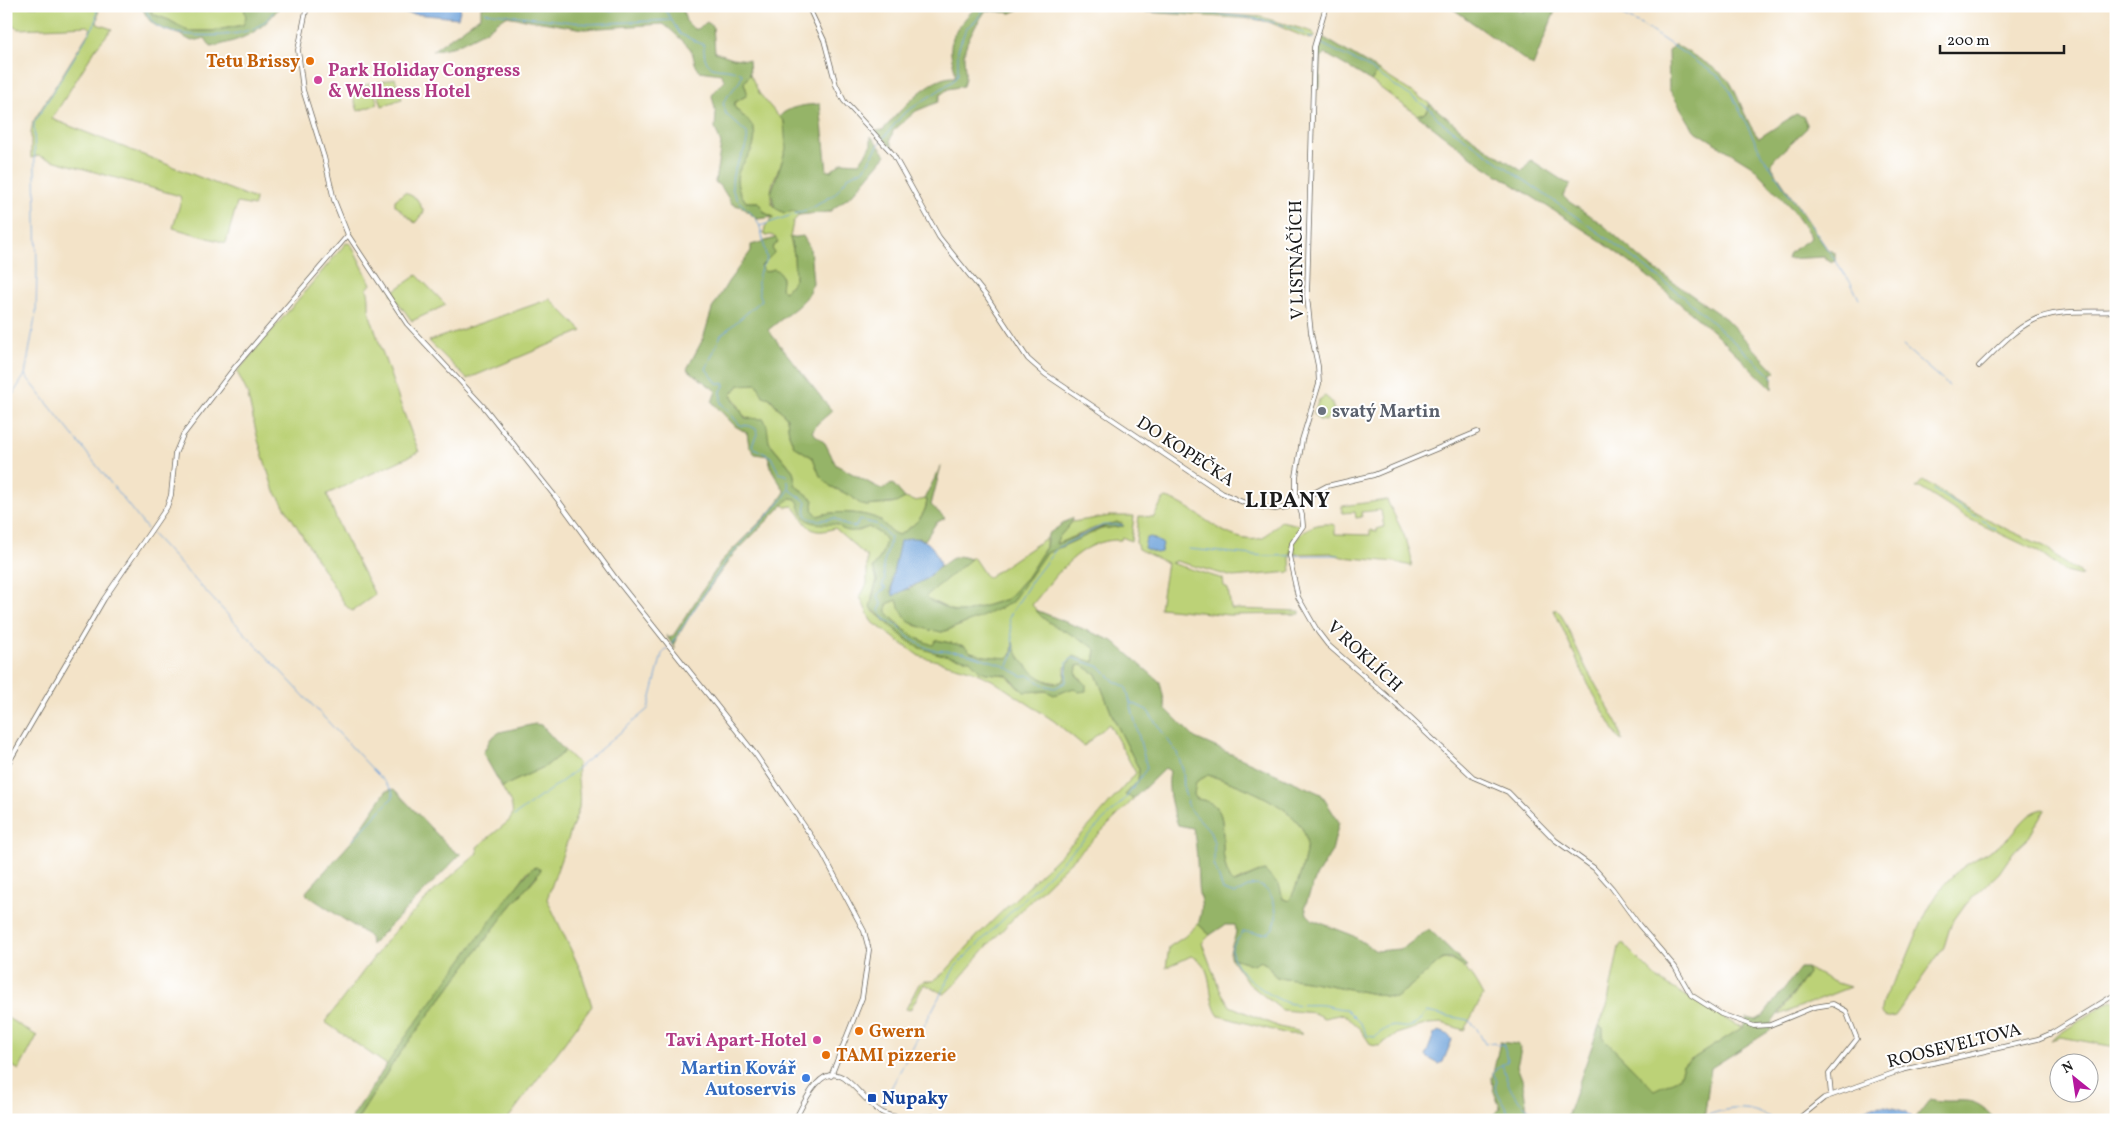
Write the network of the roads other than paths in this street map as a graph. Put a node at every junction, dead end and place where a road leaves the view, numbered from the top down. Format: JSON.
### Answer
{"nodes":[{"id":1,"x":307,"y":6,"type":"edge"},
{"id":2,"x":808,"y":6,"type":"edge"},
{"id":3,"x":1326,"y":6,"type":"edge"},
{"id":4,"x":348,"y":235,"type":"junction"},
{"id":5,"x":2116,"y":311,"type":"edge"},
{"id":6,"x":1979,"y":366,"type":"dead end"},
{"id":7,"x":1478,"y":432,"type":"dead end"},
{"id":8,"x":1297,"y":503,"type":"junction"},
{"id":9,"x":6,"y":767,"type":"edge"},
{"id":10,"x":2116,"y":994,"type":"edge"},
{"id":11,"x":831,"y":1076,"type":"junction"},
{"id":12,"x":1831,"y":1095,"type":"junction"},
{"id":13,"x":795,"y":1120,"type":"edge"},
{"id":14,"x":956,"y":1120,"type":"edge"},
{"id":15,"x":1797,"y":1120,"type":"edge"}],
"edges":[{"from":1,"to":4,"type":"street"},
{"from":2,"to":8,"type":"street","name":"DO KOPEČKA"},
{"from":3,"to":8,"type":"street","name":"V LISTNÁČÍCH"},
{"from":4,"to":9,"type":"street"},
{"from":4,"to":11,"type":"street"},
{"from":5,"to":6,"type":"street"},
{"from":7,"to":8,"type":"street","name":"DO KOPEČKA"},
{"from":8,"to":12,"type":"street","name":"V ROKLÍCH"},
{"from":10,"to":12,"type":"street","name":"ROOSEVELTOVA"},
{"from":11,"to":13,"type":"street"},
{"from":11,"to":14,"type":"street"},
{"from":12,"to":15,"type":"street","name":"ROOSEVELTOVA"}]}
